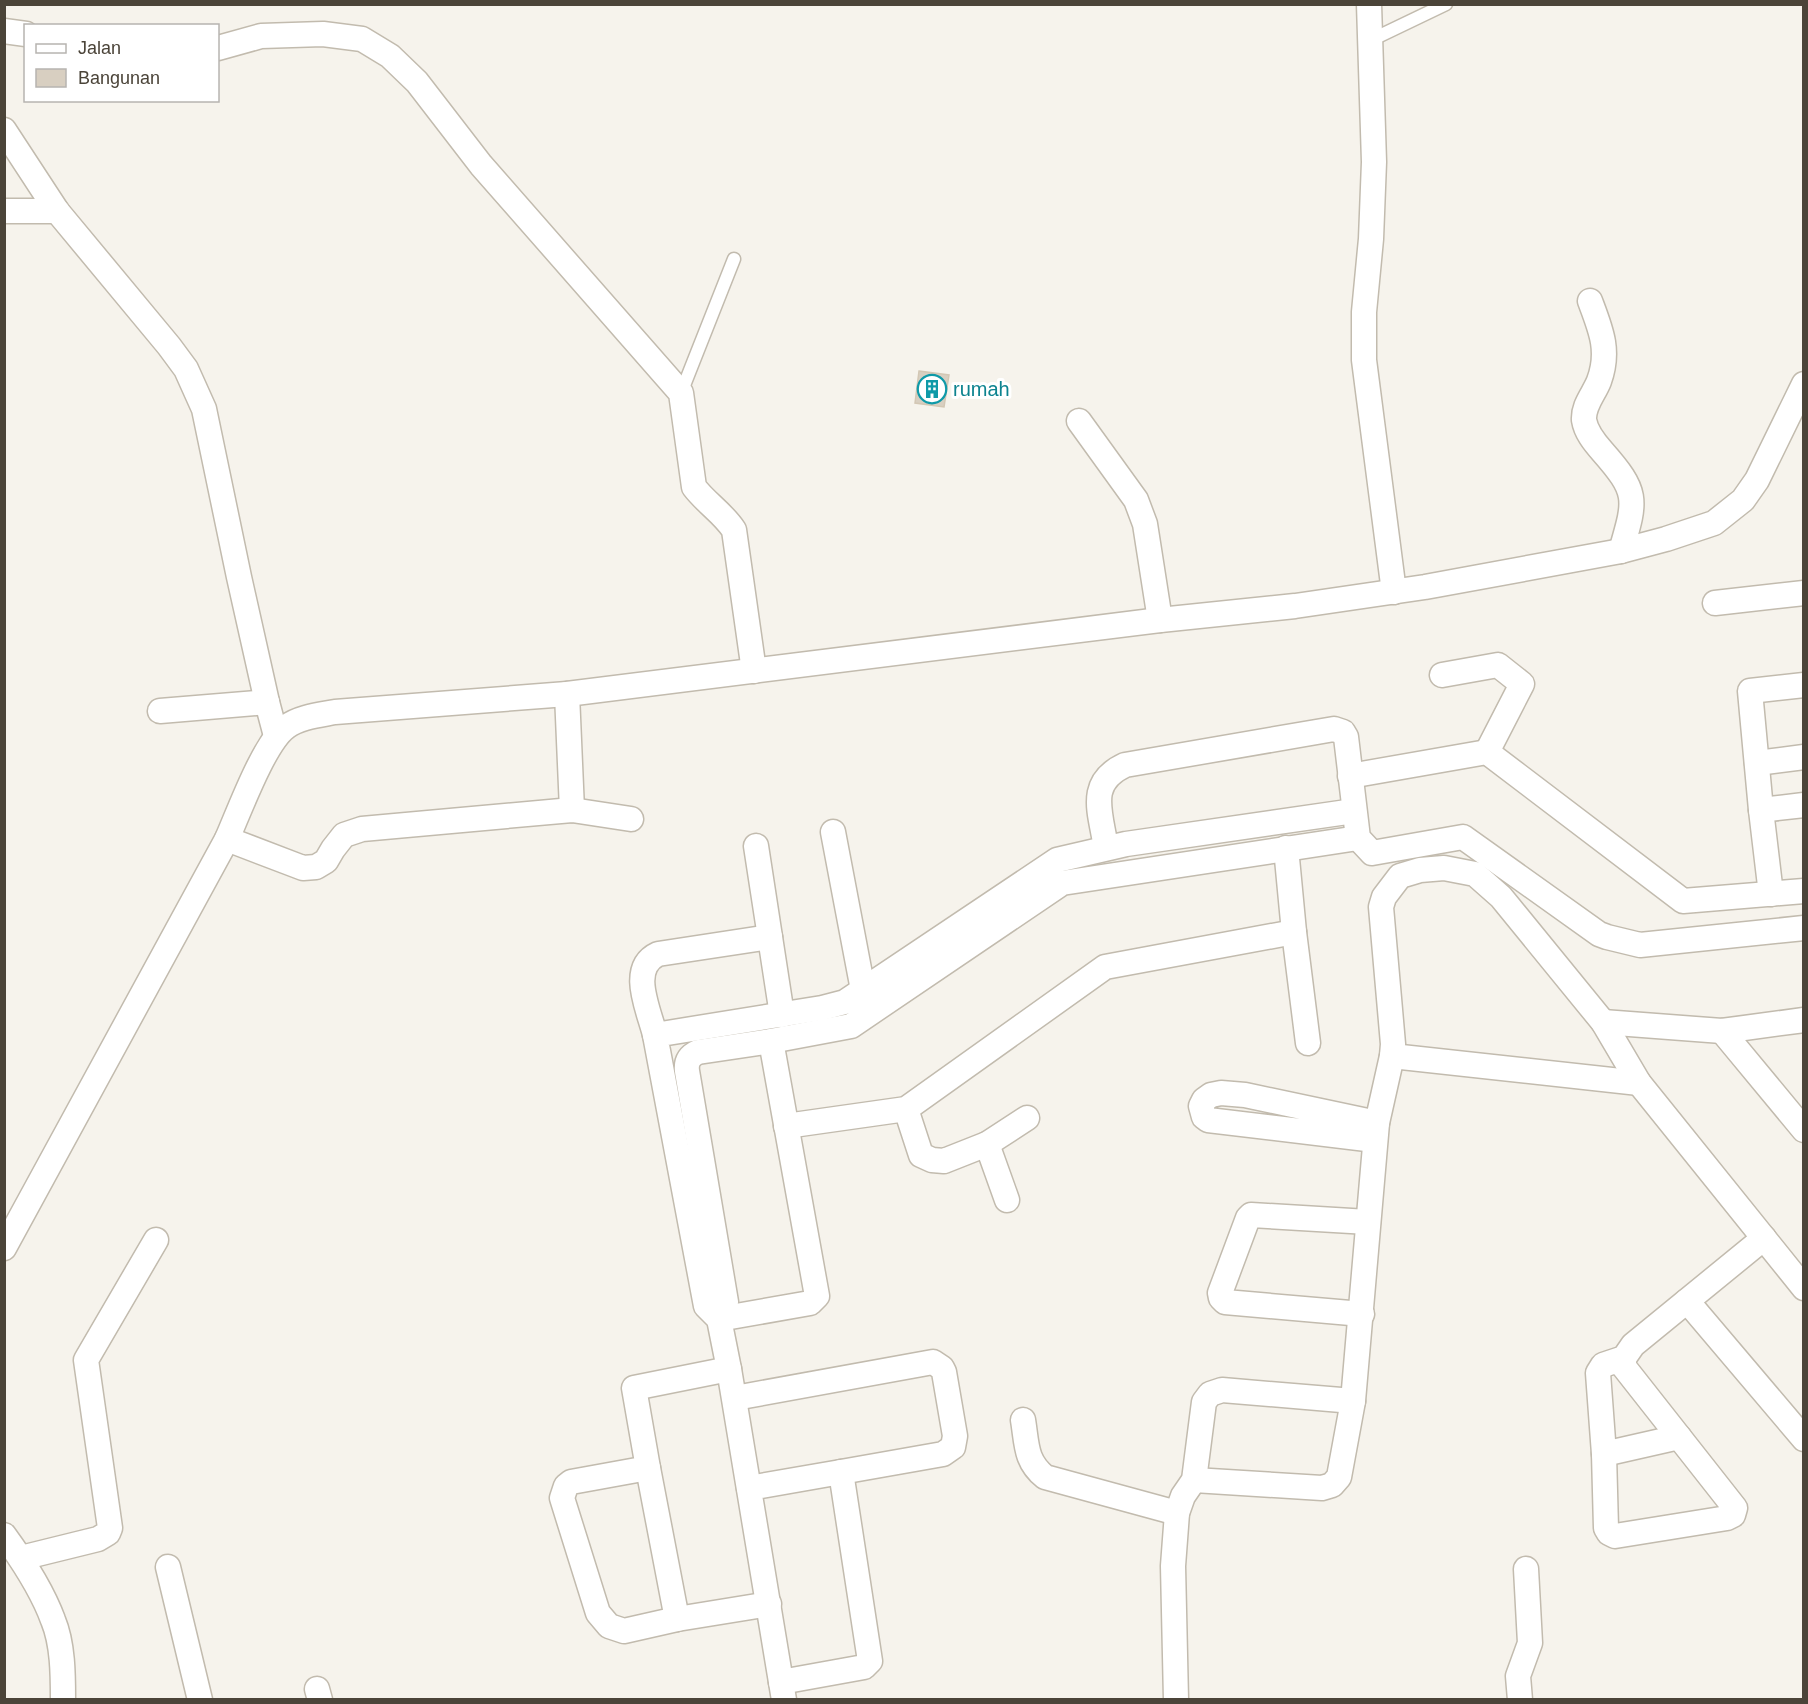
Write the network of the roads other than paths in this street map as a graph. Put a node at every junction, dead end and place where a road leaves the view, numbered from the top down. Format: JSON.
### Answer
{"nodes":[{"id":1,"x":1369,"y":4,"type":"edge"},
{"id":2,"x":1446,"y":4,"type":"edge"},
{"id":3,"x":4,"y":31,"type":"edge"},
{"id":4,"x":24,"y":34,"type":"edge"},
{"id":5,"x":1371,"y":40,"type":"junction"},
{"id":6,"x":219,"y":48,"type":"edge"},
{"id":7,"x":4,"y":130,"type":"edge"},
{"id":8,"x":4,"y":211,"type":"edge"},
{"id":9,"x":57,"y":211,"type":"junction"},
{"id":10,"x":734,"y":259,"type":"dead end"},
{"id":11,"x":1590,"y":302,"type":"dead end"},
{"id":12,"x":1803,"y":384,"type":"edge"},
{"id":13,"x":681,"y":393,"type":"junction"},
{"id":14,"x":1079,"y":421,"type":"dead end"},
{"id":15,"x":1621,"y":551,"type":"junction"},
{"id":16,"x":1394,"y":592,"type":"junction"},
{"id":17,"x":1803,"y":593,"type":"edge"},
{"id":18,"x":1715,"y":603,"type":"dead end"},
{"id":19,"x":1160,"y":620,"type":"junction"},
{"id":20,"x":754,"y":672,"type":"junction"},
{"id":21,"x":1442,"y":675,"type":"dead end"},
{"id":22,"x":1803,"y":685,"type":"edge"},
{"id":23,"x":567,"y":694,"type":"junction"},
{"id":24,"x":267,"y":702,"type":"junction"},
{"id":25,"x":160,"y":711,"type":"dead end"},
{"id":26,"x":276,"y":736,"type":"junction"},
{"id":27,"x":1487,"y":752,"type":"junction"},
{"id":28,"x":1803,"y":757,"type":"edge"},
{"id":29,"x":1756,"y":763,"type":"junction"},
{"id":30,"x":1350,"y":776,"type":"junction"},
{"id":31,"x":1803,"y":805,"type":"edge"},
{"id":32,"x":572,"y":810,"type":"junction"},
{"id":33,"x":1761,"y":810,"type":"junction"},
{"id":34,"x":1354,"y":812,"type":"junction"},
{"id":35,"x":631,"y":819,"type":"dead end"},
{"id":36,"x":833,"y":832,"type":"dead end"},
{"id":37,"x":227,"y":838,"type":"junction"},
{"id":38,"x":1358,"y":838,"type":"junction"},
{"id":39,"x":756,"y":846,"type":"dead end"},
{"id":40,"x":1116,"y":846,"type":"junction"},
{"id":41,"x":1286,"y":848,"type":"junction"},
{"id":42,"x":1130,"y":872,"type":"junction"},
{"id":43,"x":1803,"y":891,"type":"edge"},
{"id":44,"x":1771,"y":894,"type":"junction"},
{"id":45,"x":1683,"y":902,"type":"junction"},
{"id":46,"x":1803,"y":928,"type":"edge"},
{"id":47,"x":1294,"y":932,"type":"junction"},
{"id":48,"x":770,"y":937,"type":"junction"},
{"id":49,"x":1686,"y":940,"type":"junction"},
{"id":50,"x":863,"y":990,"type":"junction"},
{"id":51,"x":782,"y":1015,"type":"junction"},
{"id":52,"x":824,"y":1020,"type":"junction"},
{"id":53,"x":1803,"y":1020,"type":"edge"},
{"id":54,"x":1604,"y":1022,"type":"junction"},
{"id":55,"x":1722,"y":1031,"type":"junction"},
{"id":56,"x":655,"y":1035,"type":"junction"},
{"id":57,"x":771,"y":1041,"type":"junction"},
{"id":58,"x":1308,"y":1043,"type":"dead end"},
{"id":59,"x":1392,"y":1056,"type":"junction"},
{"id":60,"x":1640,"y":1083,"type":"junction"},
{"id":61,"x":1281,"y":1102,"type":"junction"},
{"id":62,"x":906,"y":1110,"type":"junction"},
{"id":63,"x":1027,"y":1118,"type":"dead end"},
{"id":64,"x":786,"y":1126,"type":"junction"},
{"id":65,"x":1277,"y":1128,"type":"junction"},
{"id":66,"x":1803,"y":1130,"type":"edge"},
{"id":67,"x":1376,"y":1132,"type":"junction"},
{"id":68,"x":987,"y":1144,"type":"junction"},
{"id":69,"x":1007,"y":1200,"type":"dead end"},
{"id":70,"x":1368,"y":1222,"type":"junction"},
{"id":71,"x":1764,"y":1238,"type":"junction"},
{"id":72,"x":156,"y":1240,"type":"dead end"},
{"id":73,"x":4,"y":1248,"type":"edge"},
{"id":74,"x":1803,"y":1288,"type":"edge"},
{"id":75,"x":1687,"y":1301,"type":"junction"},
{"id":76,"x":1362,"y":1314,"type":"junction"},
{"id":77,"x":719,"y":1319,"type":"junction"},
{"id":78,"x":1623,"y":1358,"type":"junction"},
{"id":79,"x":729,"y":1369,"type":"junction"},
{"id":80,"x":735,"y":1398,"type":"junction"},
{"id":81,"x":1353,"y":1401,"type":"junction"},
{"id":82,"x":1023,"y":1420,"type":"dead end"},
{"id":83,"x":1679,"y":1437,"type":"junction"},
{"id":84,"x":1803,"y":1439,"type":"edge"},
{"id":85,"x":1604,"y":1454,"type":"junction"},
{"id":86,"x":648,"y":1468,"type":"junction"},
{"id":87,"x":841,"y":1472,"type":"junction"},
{"id":88,"x":1194,"y":1480,"type":"junction"},
{"id":89,"x":749,"y":1488,"type":"junction"},
{"id":90,"x":1177,"y":1513,"type":"junction"},
{"id":91,"x":4,"y":1535,"type":"edge"},
{"id":92,"x":21,"y":1558,"type":"junction"},
{"id":93,"x":168,"y":1567,"type":"dead end"},
{"id":94,"x":1526,"y":1569,"type":"dead end"},
{"id":95,"x":769,"y":1604,"type":"junction"},
{"id":96,"x":677,"y":1619,"type":"junction"},
{"id":97,"x":783,"y":1691,"type":"edge"},
{"id":98,"x":63,"y":1700,"type":"edge"},
{"id":99,"x":200,"y":1700,"type":"edge"},
{"id":100,"x":1176,"y":1700,"type":"edge"},
{"id":101,"x":1520,"y":1700,"type":"edge"}],
"edges":[{"from":1,"to":5,"type":"street"},
{"from":2,"to":5,"type":"lane"},
{"from":3,"to":4,"type":"street"},
{"from":5,"to":16,"type":"street"},
{"from":6,"to":13,"type":"street"},
{"from":7,"to":9,"type":"street"},
{"from":8,"to":9,"type":"street"},
{"from":9,"to":24,"type":"street"},
{"from":10,"to":13,"type":"lane"},
{"from":11,"to":15,"type":"street"},
{"from":12,"to":15,"type":"street"},
{"from":13,"to":20,"type":"street"},
{"from":14,"to":19,"type":"street"},
{"from":15,"to":16,"type":"street"},
{"from":16,"to":19,"type":"street"},
{"from":17,"to":18,"type":"street"},
{"from":19,"to":20,"type":"street"},
{"from":20,"to":23,"type":"street"},
{"from":21,"to":27,"type":"street"},
{"from":22,"to":29,"type":"street"},
{"from":23,"to":26,"type":"street"},
{"from":23,"to":32,"type":"street"},
{"from":24,"to":25,"type":"street"},
{"from":24,"to":26,"type":"street"},
{"from":26,"to":37,"type":"street"},
{"from":27,"to":30,"type":"street"},
{"from":27,"to":45,"type":"street"},
{"from":28,"to":29,"type":"street"},
{"from":29,"to":33,"type":"street"},
{"from":30,"to":34,"type":"street"},
{"from":30,"to":40,"type":"street"},
{"from":31,"to":33,"type":"street"},
{"from":32,"to":35,"type":"street"},
{"from":32,"to":37,"type":"street"},
{"from":33,"to":44,"type":"street"},
{"from":34,"to":38,"type":"street"},
{"from":34,"to":40,"type":"street"},
{"from":36,"to":50,"type":"street"},
{"from":37,"to":73,"type":"street"},
{"from":38,"to":41,"type":"street"},
{"from":38,"to":49,"type":"street"},
{"from":39,"to":48,"type":"street"},
{"from":40,"to":42,"type":"street"},
{"from":40,"to":50,"type":"street"},
{"from":41,"to":42,"type":"street"},
{"from":41,"to":47,"type":"street"},
{"from":42,"to":52,"type":"street"},
{"from":43,"to":44,"type":"street"},
{"from":44,"to":45,"type":"street"},
{"from":45,"to":49,"type":"street"},
{"from":46,"to":49,"type":"street"},
{"from":47,"to":58,"type":"street"},
{"from":47,"to":62,"type":"street"},
{"from":48,"to":51,"type":"street"},
{"from":48,"to":56,"type":"street"},
{"from":50,"to":52,"type":"street"},
{"from":51,"to":52,"type":"street"},
{"from":51,"to":56,"type":"street"},
{"from":52,"to":57,"type":"street"},
{"from":53,"to":55,"type":"street"},
{"from":54,"to":55,"type":"street"},
{"from":54,"to":59,"type":"street"},
{"from":54,"to":60,"type":"street"},
{"from":55,"to":66,"type":"street"},
{"from":56,"to":77,"type":"street"},
{"from":57,"to":64,"type":"street"},
{"from":57,"to":77,"type":"street"},
{"from":59,"to":60,"type":"street"},
{"from":59,"to":67,"type":"street"},
{"from":60,"to":71,"type":"street"},
{"from":61,"to":65,"type":"street"},
{"from":61,"to":65,"type":"street"},
{"from":61,"to":67,"type":"street"},
{"from":62,"to":64,"type":"street"},
{"from":62,"to":68,"type":"street"},
{"from":63,"to":68,"type":"street"},
{"from":64,"to":77,"type":"street"},
{"from":65,"to":67,"type":"street"},
{"from":67,"to":70,"type":"street"},
{"from":68,"to":69,"type":"street"},
{"from":70,"to":76,"type":"street"},
{"from":70,"to":76,"type":"street"},
{"from":71,"to":74,"type":"street"},
{"from":71,"to":75,"type":"street"},
{"from":72,"to":92,"type":"street"},
{"from":75,"to":78,"type":"street"},
{"from":75,"to":84,"type":"street"},
{"from":76,"to":81,"type":"street"},
{"from":77,"to":79,"type":"street"},
{"from":78,"to":83,"type":"street"},
{"from":78,"to":85,"type":"street"},
{"from":79,"to":80,"type":"street"},
{"from":79,"to":86,"type":"street"},
{"from":80,"to":87,"type":"street"},
{"from":80,"to":89,"type":"street"},
{"from":81,"to":88,"type":"street"},
{"from":81,"to":88,"type":"street"},
{"from":82,"to":90,"type":"street"},
{"from":83,"to":85,"type":"street"},
{"from":83,"to":85,"type":"street"},
{"from":86,"to":96,"type":"street"},
{"from":86,"to":96,"type":"street"},
{"from":87,"to":89,"type":"street"},
{"from":87,"to":97,"type":"street"},
{"from":88,"to":90,"type":"street"},
{"from":89,"to":95,"type":"street"},
{"from":90,"to":100,"type":"street"},
{"from":91,"to":92,"type":"street"},
{"from":92,"to":98,"type":"street"},
{"from":93,"to":99,"type":"street"},
{"from":94,"to":101,"type":"street"},
{"from":95,"to":96,"type":"street"},
{"from":95,"to":97,"type":"street"}]}
